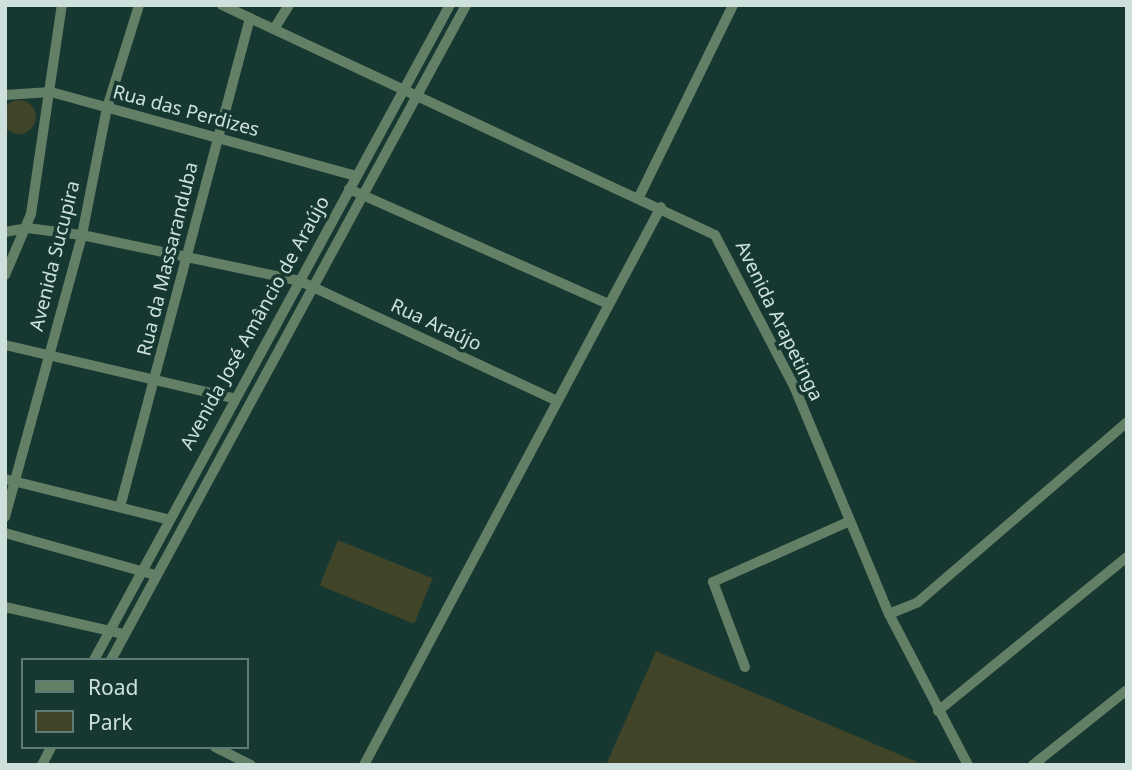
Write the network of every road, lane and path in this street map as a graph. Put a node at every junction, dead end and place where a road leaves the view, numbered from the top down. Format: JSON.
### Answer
{"nodes":[{"id":1,"x":62,"y":5,"type":"edge"},
{"id":2,"x":139,"y":5,"type":"edge"},
{"id":3,"x":222,"y":5,"type":"edge"},
{"id":4,"x":289,"y":5,"type":"edge"},
{"id":5,"x":450,"y":5,"type":"edge"},
{"id":6,"x":466,"y":5,"type":"edge"},
{"id":7,"x":733,"y":5,"type":"edge"},
{"id":8,"x":250,"y":18,"type":"junction"},
{"id":9,"x":274,"y":29,"type":"junction"},
{"id":10,"x":402,"y":89,"type":"junction"},
{"id":11,"x":51,"y":92,"type":"junction"},
{"id":12,"x":5,"y":95,"type":"edge"},
{"id":13,"x":417,"y":96,"type":"junction"},
{"id":14,"x":107,"y":108,"type":"junction"},
{"id":15,"x":217,"y":138,"type":"junction"},
{"id":16,"x":356,"y":176,"type":"junction"},
{"id":17,"x":349,"y":189,"type":"junction"},
{"id":18,"x":365,"y":197,"type":"junction"},
{"id":19,"x":639,"y":197,"type":"junction"},
{"id":20,"x":661,"y":207,"type":"junction"},
{"id":21,"x":27,"y":228,"type":"junction"},
{"id":22,"x":5,"y":232,"type":"edge"},
{"id":23,"x":82,"y":235,"type":"junction"},
{"id":24,"x":186,"y":254,"type":"junction"},
{"id":25,"x":5,"y":275,"type":"edge"},
{"id":26,"x":300,"y":281,"type":"junction"},
{"id":27,"x":315,"y":287,"type":"junction"},
{"id":28,"x":609,"y":304,"type":"junction"},
{"id":29,"x":5,"y":345,"type":"edge"},
{"id":30,"x":47,"y":356,"type":"junction"},
{"id":31,"x":244,"y":379,"type":"junction"},
{"id":32,"x":155,"y":383,"type":"junction"},
{"id":33,"x":259,"y":386,"type":"junction"},
{"id":34,"x":233,"y":398,"type":"junction"},
{"id":35,"x":557,"y":401,"type":"junction"},
{"id":36,"x":1127,"y":422,"type":"edge"},
{"id":37,"x":10,"y":481,"type":"edge"},
{"id":38,"x":120,"y":508,"type":"junction"},
{"id":39,"x":5,"y":517,"type":"edge"},
{"id":40,"x":167,"y":519,"type":"junction"},
{"id":41,"x":850,"y":520,"type":"junction"},
{"id":42,"x":5,"y":533,"type":"edge"},
{"id":43,"x":1127,"y":557,"type":"edge"},
{"id":44,"x":141,"y":568,"type":"junction"},
{"id":45,"x":155,"y":575,"type":"junction"},
{"id":46,"x":5,"y":607,"type":"edge"},
{"id":47,"x":889,"y":614,"type":"junction"},
{"id":48,"x":108,"y":628,"type":"junction"},
{"id":49,"x":124,"y":634,"type":"junction"},
{"id":50,"x":95,"y":658,"type":"edge"},
{"id":51,"x":112,"y":658,"type":"edge"},
{"id":52,"x":745,"y":667,"type":"dead end"},
{"id":53,"x":1127,"y":690,"type":"edge"},
{"id":54,"x":938,"y":711,"type":"junction"},
{"id":55,"x":50,"y":749,"type":"edge"},
{"id":56,"x":219,"y":749,"type":"edge"},
{"id":57,"x":42,"y":765,"type":"edge"},
{"id":58,"x":251,"y":765,"type":"edge"},
{"id":59,"x":364,"y":765,"type":"edge"},
{"id":60,"x":968,"y":765,"type":"edge"},
{"id":61,"x":1033,"y":765,"type":"edge"}],
"edges":[{"from":1,"to":11,"type":"street"},
{"from":2,"to":14,"type":"street","name":"Avenida Sucupira"},
{"from":3,"to":8,"type":"street","name":"Avenida Arapetinga"},
{"from":4,"to":9,"type":"street"},
{"from":5,"to":10,"type":"street","name":"Avenida José Amâncio de Araújo"},
{"from":6,"to":13,"type":"street"},
{"from":7,"to":19,"type":"street"},
{"from":8,"to":9,"type":"street","name":"Avenida Arapetinga"},
{"from":8,"to":15,"type":"street","name":"Rua da Massaranduba"},
{"from":9,"to":10,"type":"street","name":"Avenida Arapetinga"},
{"from":10,"to":13,"type":"street","name":"Avenida Arapetinga"},
{"from":10,"to":16,"type":"street","name":"Avenida José Amâncio de Araújo"},
{"from":11,"to":12,"type":"street","name":"Rua das Perdizes"},
{"from":11,"to":14,"type":"street","name":"Rua das Perdizes"},
{"from":11,"to":21,"type":"street"},
{"from":13,"to":18,"type":"street"},
{"from":13,"to":19,"type":"street","name":"Avenida Arapetinga"},
{"from":14,"to":15,"type":"street","name":"Rua das Perdizes"},
{"from":14,"to":23,"type":"street","name":"Avenida Sucupira"},
{"from":15,"to":16,"type":"street","name":"Rua das Perdizes"},
{"from":15,"to":24,"type":"street","name":"Rua da Massaranduba"},
{"from":16,"to":17,"type":"street","name":"Avenida José Amâncio de Araújo"},
{"from":17,"to":18,"type":"street"},
{"from":17,"to":26,"type":"street","name":"Avenida José Amâncio de Araújo"},
{"from":18,"to":27,"type":"street"},
{"from":18,"to":28,"type":"street"},
{"from":19,"to":20,"type":"street","name":"Avenida Arapetinga"},
{"from":20,"to":28,"type":"street"},
{"from":20,"to":41,"type":"street","name":"Avenida Arapetinga"},
{"from":21,"to":22,"type":"street","name":"Rua Araújo"},
{"from":21,"to":23,"type":"street","name":"Rua Araújo"},
{"from":21,"to":25,"type":"street"},
{"from":23,"to":24,"type":"street","name":"Rua Araújo"},
{"from":23,"to":30,"type":"street","name":"Avenida Sucupira"},
{"from":24,"to":26,"type":"street","name":"Rua Araújo"},
{"from":24,"to":32,"type":"street","name":"Rua da Massaranduba"},
{"from":26,"to":27,"type":"street","name":"Rua Araújo"},
{"from":26,"to":31,"type":"street","name":"Avenida José Amâncio de Araújo"},
{"from":27,"to":33,"type":"street"},
{"from":27,"to":35,"type":"street","name":"Rua Araújo"},
{"from":28,"to":35,"type":"street"},
{"from":29,"to":30,"type":"street"},
{"from":30,"to":32,"type":"street"},
{"from":30,"to":37,"type":"street","name":"Avenida Sucupira"},
{"from":31,"to":33,"type":"street"},
{"from":31,"to":34,"type":"street","name":"Avenida José Amâncio de Araújo"},
{"from":32,"to":34,"type":"street"},
{"from":32,"to":38,"type":"street","name":"Rua da Massaranduba"},
{"from":33,"to":45,"type":"street"},
{"from":34,"to":40,"type":"street","name":"Avenida José Amâncio de Araújo"},
{"from":35,"to":59,"type":"street"},
{"from":36,"to":47,"type":"street"},
{"from":37,"to":38,"type":"street"},
{"from":37,"to":39,"type":"street","name":"Avenida Sucupira"},
{"from":38,"to":40,"type":"street"},
{"from":40,"to":44,"type":"street","name":"Avenida José Amâncio de Araújo"},
{"from":41,"to":47,"type":"street","name":"Avenida Arapetinga"},
{"from":41,"to":52,"type":"street"},
{"from":42,"to":44,"type":"street"},
{"from":43,"to":54,"type":"street"},
{"from":44,"to":45,"type":"street"},
{"from":44,"to":48,"type":"street","name":"Avenida José Amâncio de Araújo"},
{"from":45,"to":49,"type":"street"},
{"from":46,"to":48,"type":"street"},
{"from":47,"to":54,"type":"street","name":"Avenida Arapetinga"},
{"from":48,"to":49,"type":"street"},
{"from":48,"to":50,"type":"street","name":"Avenida José Amâncio de Araújo"},
{"from":49,"to":51,"type":"street"},
{"from":53,"to":61,"type":"street"},
{"from":54,"to":60,"type":"street","name":"Avenida Arapetinga"},
{"from":55,"to":57,"type":"street"},
{"from":56,"to":58,"type":"street"}]}
